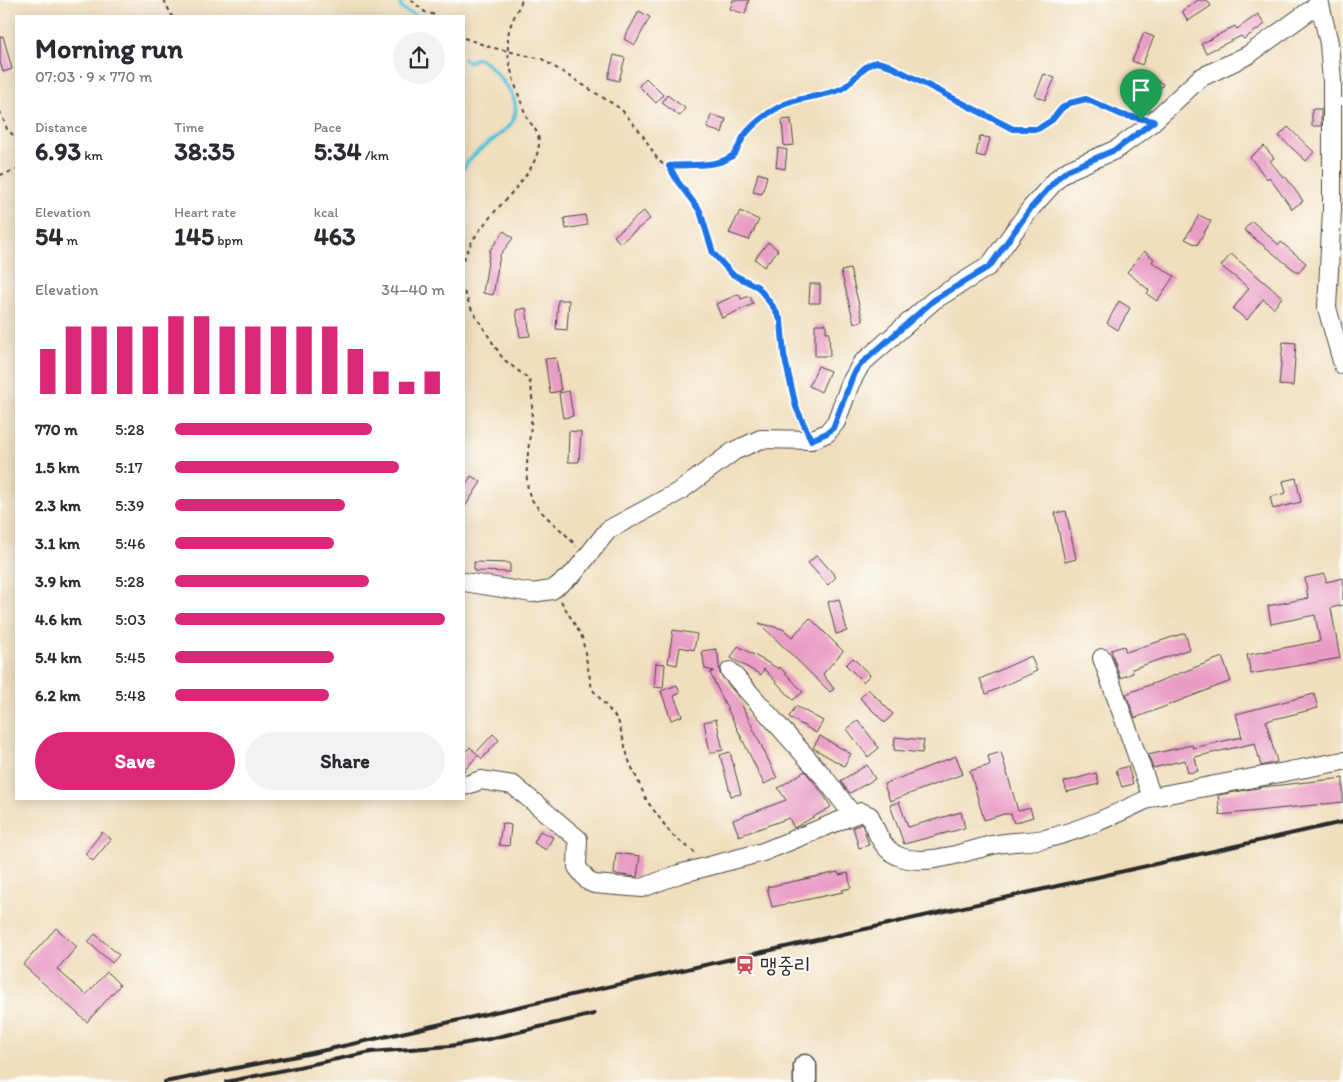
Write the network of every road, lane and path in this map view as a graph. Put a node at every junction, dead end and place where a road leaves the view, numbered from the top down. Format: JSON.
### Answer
{"nodes":[{"id":1,"x":164,"y":0,"type":"edge"},
{"id":2,"x":411,"y":0,"type":"edge"},
{"id":3,"x":522,"y":0,"type":"edge"},
{"id":4,"x":1319,"y":2,"type":"edge"},
{"id":5,"x":172,"y":15,"type":"edge"},
{"id":6,"x":435,"y":15,"type":"edge"},
{"id":7,"x":465,"y":38,"type":"edge"},
{"id":8,"x":508,"y":51,"type":"junction"},
{"id":9,"x":0,"y":111,"type":"edge"},
{"id":10,"x":1154,"y":121,"type":"junction"},
{"id":11,"x":15,"y":137,"type":"edge"},
{"id":12,"x":1338,"y":137,"type":"edge"},
{"id":13,"x":669,"y":166,"type":"junction"},
{"id":14,"x":15,"y":170,"type":"edge"},
{"id":15,"x":0,"y":175,"type":"edge"},
{"id":16,"x":465,"y":256,"type":"edge"},
{"id":17,"x":465,"y":294,"type":"edge"},
{"id":18,"x":1343,"y":365,"type":"edge"},
{"id":19,"x":811,"y":440,"type":"junction"},
{"id":20,"x":585,"y":558,"type":"junction"},
{"id":21,"x":465,"y":582,"type":"edge"},
{"id":22,"x":552,"y":590,"type":"junction"},
{"id":23,"x":1102,"y":658,"type":"dead end"},
{"id":24,"x":730,"y":671,"type":"dead end"},
{"id":25,"x":1343,"y":761,"type":"edge"},
{"id":26,"x":465,"y":786,"type":"edge"},
{"id":27,"x":1152,"y":797,"type":"junction"},
{"id":28,"x":853,"y":815,"type":"junction"},
{"id":29,"x":716,"y":865,"type":"junction"}],
"edges":[{"from":1,"to":5,"type":"path"},
{"from":2,"to":6,"type":"path"},
{"from":3,"to":8,"type":"path"},
{"from":4,"to":10,"type":"street"},
{"from":4,"to":12,"type":"street"},
{"from":7,"to":8,"type":"path"},
{"from":8,"to":13,"type":"path"},
{"from":8,"to":16,"type":"path"},
{"from":9,"to":11,"type":"path"},
{"from":10,"to":13,"type":"path"},
{"from":10,"to":19,"type":"street"},
{"from":12,"to":18,"type":"street"},
{"from":13,"to":19,"type":"path"},
{"from":14,"to":15,"type":"path"},
{"from":17,"to":20,"type":"path"},
{"from":19,"to":20,"type":"street"},
{"from":20,"to":22,"type":"street"},
{"from":21,"to":22,"type":"street"},
{"from":22,"to":29,"type":"path"},
{"from":23,"to":27,"type":"street"},
{"from":24,"to":28,"type":"street"},
{"from":25,"to":27,"type":"street"},
{"from":26,"to":29,"type":"street"},
{"from":27,"to":28,"type":"street"},
{"from":28,"to":29,"type":"street"}]}
